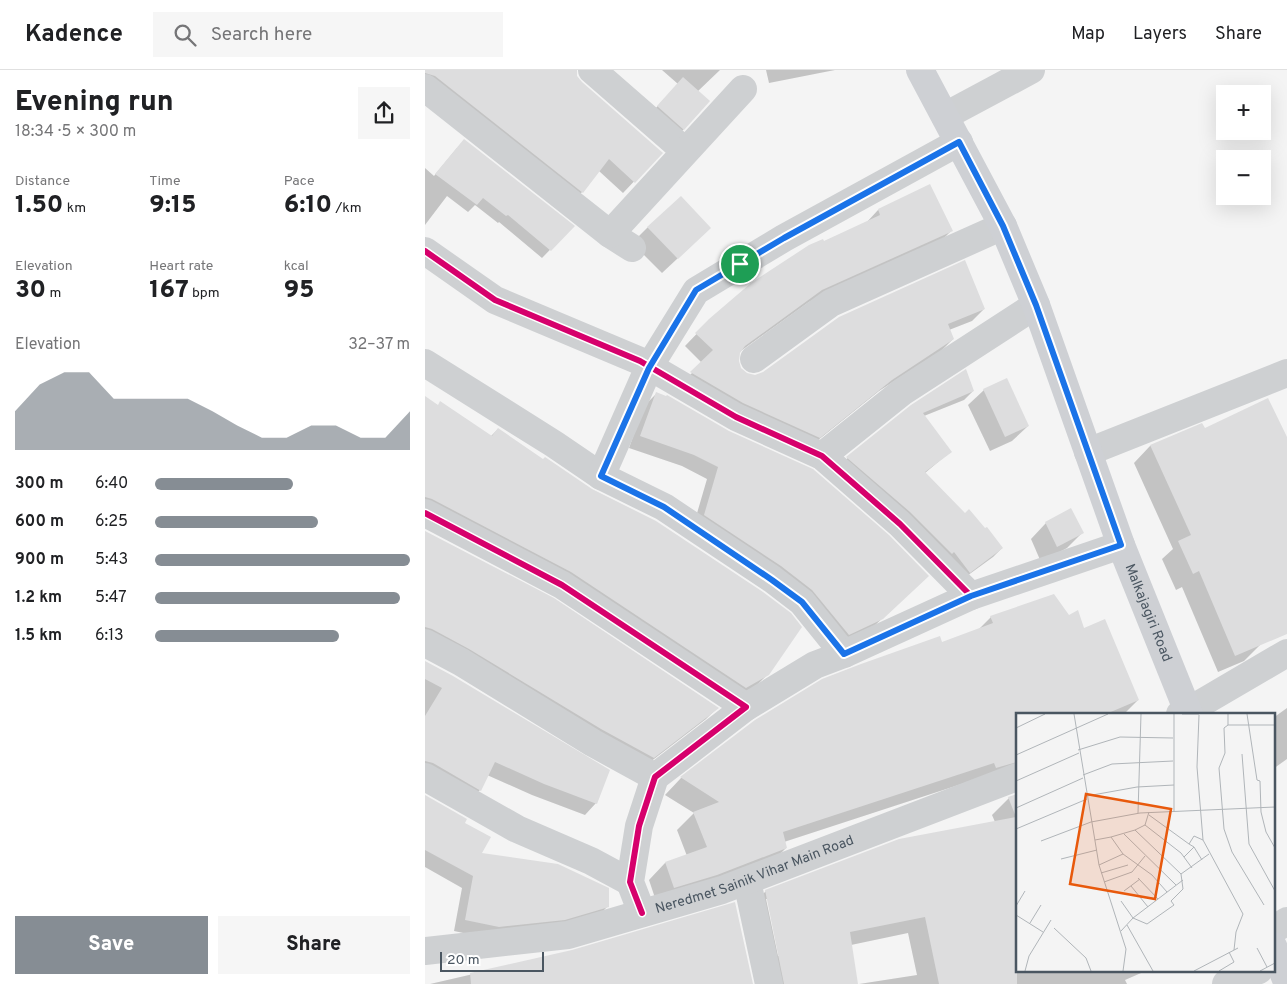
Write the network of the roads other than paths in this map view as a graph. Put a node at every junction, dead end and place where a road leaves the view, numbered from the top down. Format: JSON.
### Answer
{"nodes":[{"id":1,"x":591,"y":70,"type":"edge"},
{"id":2,"x":920,"y":70,"type":"edge"},
{"id":3,"x":1031,"y":70,"type":"edge"},
{"id":4,"x":425,"y":88,"type":"edge"},
{"id":5,"x":743,"y":89,"type":"dead end"},
{"id":6,"x":945,"y":116,"type":"junction"},
{"id":7,"x":959,"y":142,"type":"junction"},
{"id":8,"x":685,"y":151,"type":"junction"},
{"id":9,"x":1003,"y":226,"type":"junction"},
{"id":10,"x":425,"y":251,"type":"edge"},
{"id":11,"x":1036,"y":305,"type":"junction"},
{"id":12,"x":754,"y":359,"type":"dead end"},
{"id":13,"x":425,"y":363,"type":"edge"},
{"id":14,"x":649,"y":368,"type":"junction"},
{"id":15,"x":1287,"y":373,"type":"edge"},
{"id":16,"x":1088,"y":452,"type":"junction"},
{"id":17,"x":822,"y":456,"type":"junction"},
{"id":18,"x":601,"y":476,"type":"junction"},
{"id":19,"x":425,"y":513,"type":"edge"},
{"id":20,"x":1121,"y":545,"type":"junction"},
{"id":21,"x":971,"y":596,"type":"junction"},
{"id":22,"x":425,"y":643,"type":"edge"},
{"id":23,"x":1287,"y":652,"type":"edge"},
{"id":24,"x":844,"y":654,"type":"junction"},
{"id":25,"x":745,"y":707,"type":"junction"},
{"id":26,"x":1186,"y":713,"type":"edge"},
{"id":27,"x":425,"y":777,"type":"edge"},
{"id":28,"x":655,"y":777,"type":"junction"},
{"id":29,"x":1016,"y":777,"type":"edge"},
{"id":30,"x":747,"y":880,"type":"junction"},
{"id":31,"x":630,"y":882,"type":"junction"},
{"id":32,"x":642,"y":913,"type":"junction"},
{"id":33,"x":1287,"y":921,"type":"edge"},
{"id":34,"x":1274,"y":929,"type":"edge"},
{"id":35,"x":425,"y":951,"type":"edge"},
{"id":36,"x":1256,"y":972,"type":"edge"},
{"id":37,"x":769,"y":984,"type":"edge"},
{"id":38,"x":1226,"y":984,"type":"edge"}],
"edges":[{"from":1,"to":8,"type":"street"},
{"from":2,"to":6,"type":"main road","name":"Malkajagiri Road"},
{"from":3,"to":6,"type":"street"},
{"from":4,"to":8,"type":"street"},
{"from":5,"to":8,"type":"street"},
{"from":6,"to":7,"type":"main road","name":"Malkajagiri Road"},
{"from":7,"to":9,"type":"main road","name":"Malkajagiri Road"},
{"from":7,"to":14,"type":"street"},
{"from":9,"to":11,"type":"main road","name":"Malkajagiri Road"},
{"from":9,"to":12,"type":"street"},
{"from":10,"to":14,"type":"street"},
{"from":11,"to":16,"type":"main road","name":"Malkajagiri Road"},
{"from":11,"to":17,"type":"street"},
{"from":13,"to":18,"type":"street"},
{"from":14,"to":17,"type":"street"},
{"from":14,"to":18,"type":"street"},
{"from":15,"to":16,"type":"street"},
{"from":16,"to":20,"type":"main road","name":"Malkajagiri Road"},
{"from":17,"to":21,"type":"street"},
{"from":18,"to":24,"type":"street"},
{"from":19,"to":25,"type":"street"},
{"from":20,"to":21,"type":"street"},
{"from":20,"to":26,"type":"main road","name":"Malkajagiri Road"},
{"from":21,"to":24,"type":"street"},
{"from":22,"to":28,"type":"street"},
{"from":23,"to":26,"type":"street"},
{"from":24,"to":25,"type":"street"},
{"from":25,"to":28,"type":"street"},
{"from":27,"to":31,"type":"street"},
{"from":28,"to":31,"type":"street"},
{"from":29,"to":30,"type":"street","name":"Neredmet Sainik Vihar Main Road"},
{"from":30,"to":32,"type":"street","name":"Neredmet Sainik Vihar Main Road"},
{"from":30,"to":37,"type":"street"},
{"from":31,"to":32,"type":"street"},
{"from":32,"to":35,"type":"street","name":"Neredmet Sainik Vihar Main Road"},
{"from":33,"to":34,"type":"street"},
{"from":36,"to":38,"type":"street"}]}
